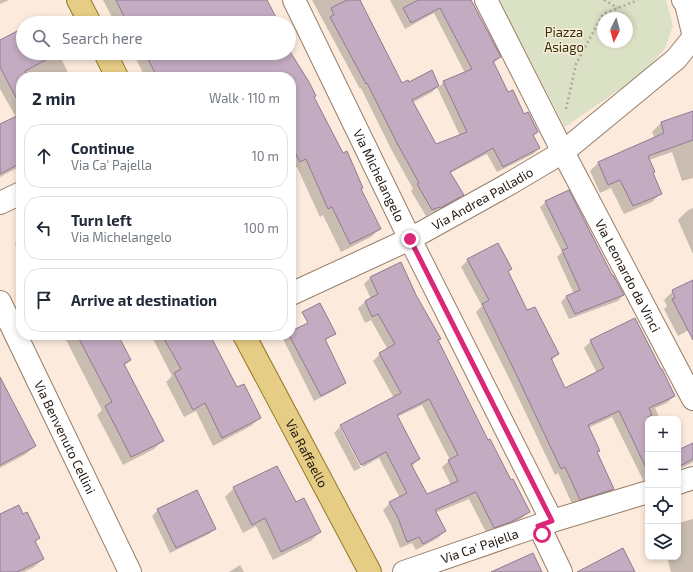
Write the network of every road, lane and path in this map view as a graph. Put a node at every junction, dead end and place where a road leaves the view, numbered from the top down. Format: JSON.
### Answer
{"nodes":[{"id":1,"x":78,"y":0,"type":"edge"},
{"id":2,"x":294,"y":0,"type":"edge"},
{"id":3,"x":486,"y":0,"type":"edge"},
{"id":4,"x":604,"y":0,"type":"edge"},
{"id":5,"x":638,"y":0,"type":"edge"},
{"id":6,"x":687,"y":2,"type":"edge"},
{"id":7,"x":619,"y":8,"type":"junction"},
{"id":8,"x":86,"y":16,"type":"edge"},
{"id":9,"x":693,"y":33,"type":"edge"},
{"id":10,"x":693,"y":38,"type":"edge"},
{"id":11,"x":108,"y":60,"type":"edge"},
{"id":12,"x":114,"y":72,"type":"edge"},
{"id":13,"x":548,"y":122,"type":"junction"},
{"id":14,"x":563,"y":152,"type":"junction"},
{"id":15,"x":16,"y":195,"type":"edge"},
{"id":16,"x":0,"y":203,"type":"edge"},
{"id":17,"x":410,"y":239,"type":"junction"},
{"id":18,"x":296,"y":292,"type":"edge"},
{"id":19,"x":0,"y":302,"type":"edge"},
{"id":20,"x":16,"y":335,"type":"edge"},
{"id":21,"x":18,"y":340,"type":"edge"},
{"id":22,"x":247,"y":340,"type":"edge"},
{"id":23,"x":693,"y":399,"type":"edge"},
{"id":24,"x":693,"y":478,"type":"edge"},
{"id":25,"x":681,"y":482,"type":"edge"},
{"id":26,"x":645,"y":493,"type":"edge"},
{"id":27,"x":545,"y":524,"type":"junction"},
{"id":28,"x":130,"y":572,"type":"edge"},
{"id":29,"x":370,"y":572,"type":"edge"},
{"id":30,"x":404,"y":572,"type":"edge"},
{"id":31,"x":561,"y":572,"type":"edge"}],
"edges":[{"from":1,"to":8,"type":"main road"},
{"from":2,"to":17,"type":"street","name":"Via Michelangelo"},
{"from":3,"to":13,"type":"street"},
{"from":4,"to":7,"type":"path"},
{"from":5,"to":7,"type":"path"},
{"from":6,"to":9,"type":"street"},
{"from":7,"to":13,"type":"path"},
{"from":10,"to":14,"type":"street"},
{"from":11,"to":12,"type":"main road"},
{"from":13,"to":14,"type":"street"},
{"from":14,"to":17,"type":"street","name":"Via Andrea Palladio"},
{"from":14,"to":23,"type":"street","name":"Via Leonardo da Vinci"},
{"from":15,"to":16,"type":"street"},
{"from":17,"to":18,"type":"street","name":"Via Andrea Palladio"},
{"from":17,"to":27,"type":"street","name":"Via Michelangelo"},
{"from":19,"to":20,"type":"street","name":"Via Benvenuto Cellini"},
{"from":21,"to":28,"type":"street","name":"Via Benvenuto Cellini"},
{"from":22,"to":29,"type":"main road","name":"Via Raffaello"},
{"from":24,"to":25,"type":"street"},
{"from":26,"to":27,"type":"street","name":"Via Ca' Pajella"},
{"from":27,"to":30,"type":"street","name":"Via Ca' Pajella"},
{"from":27,"to":31,"type":"street","name":"Via Michelangelo"}]}
